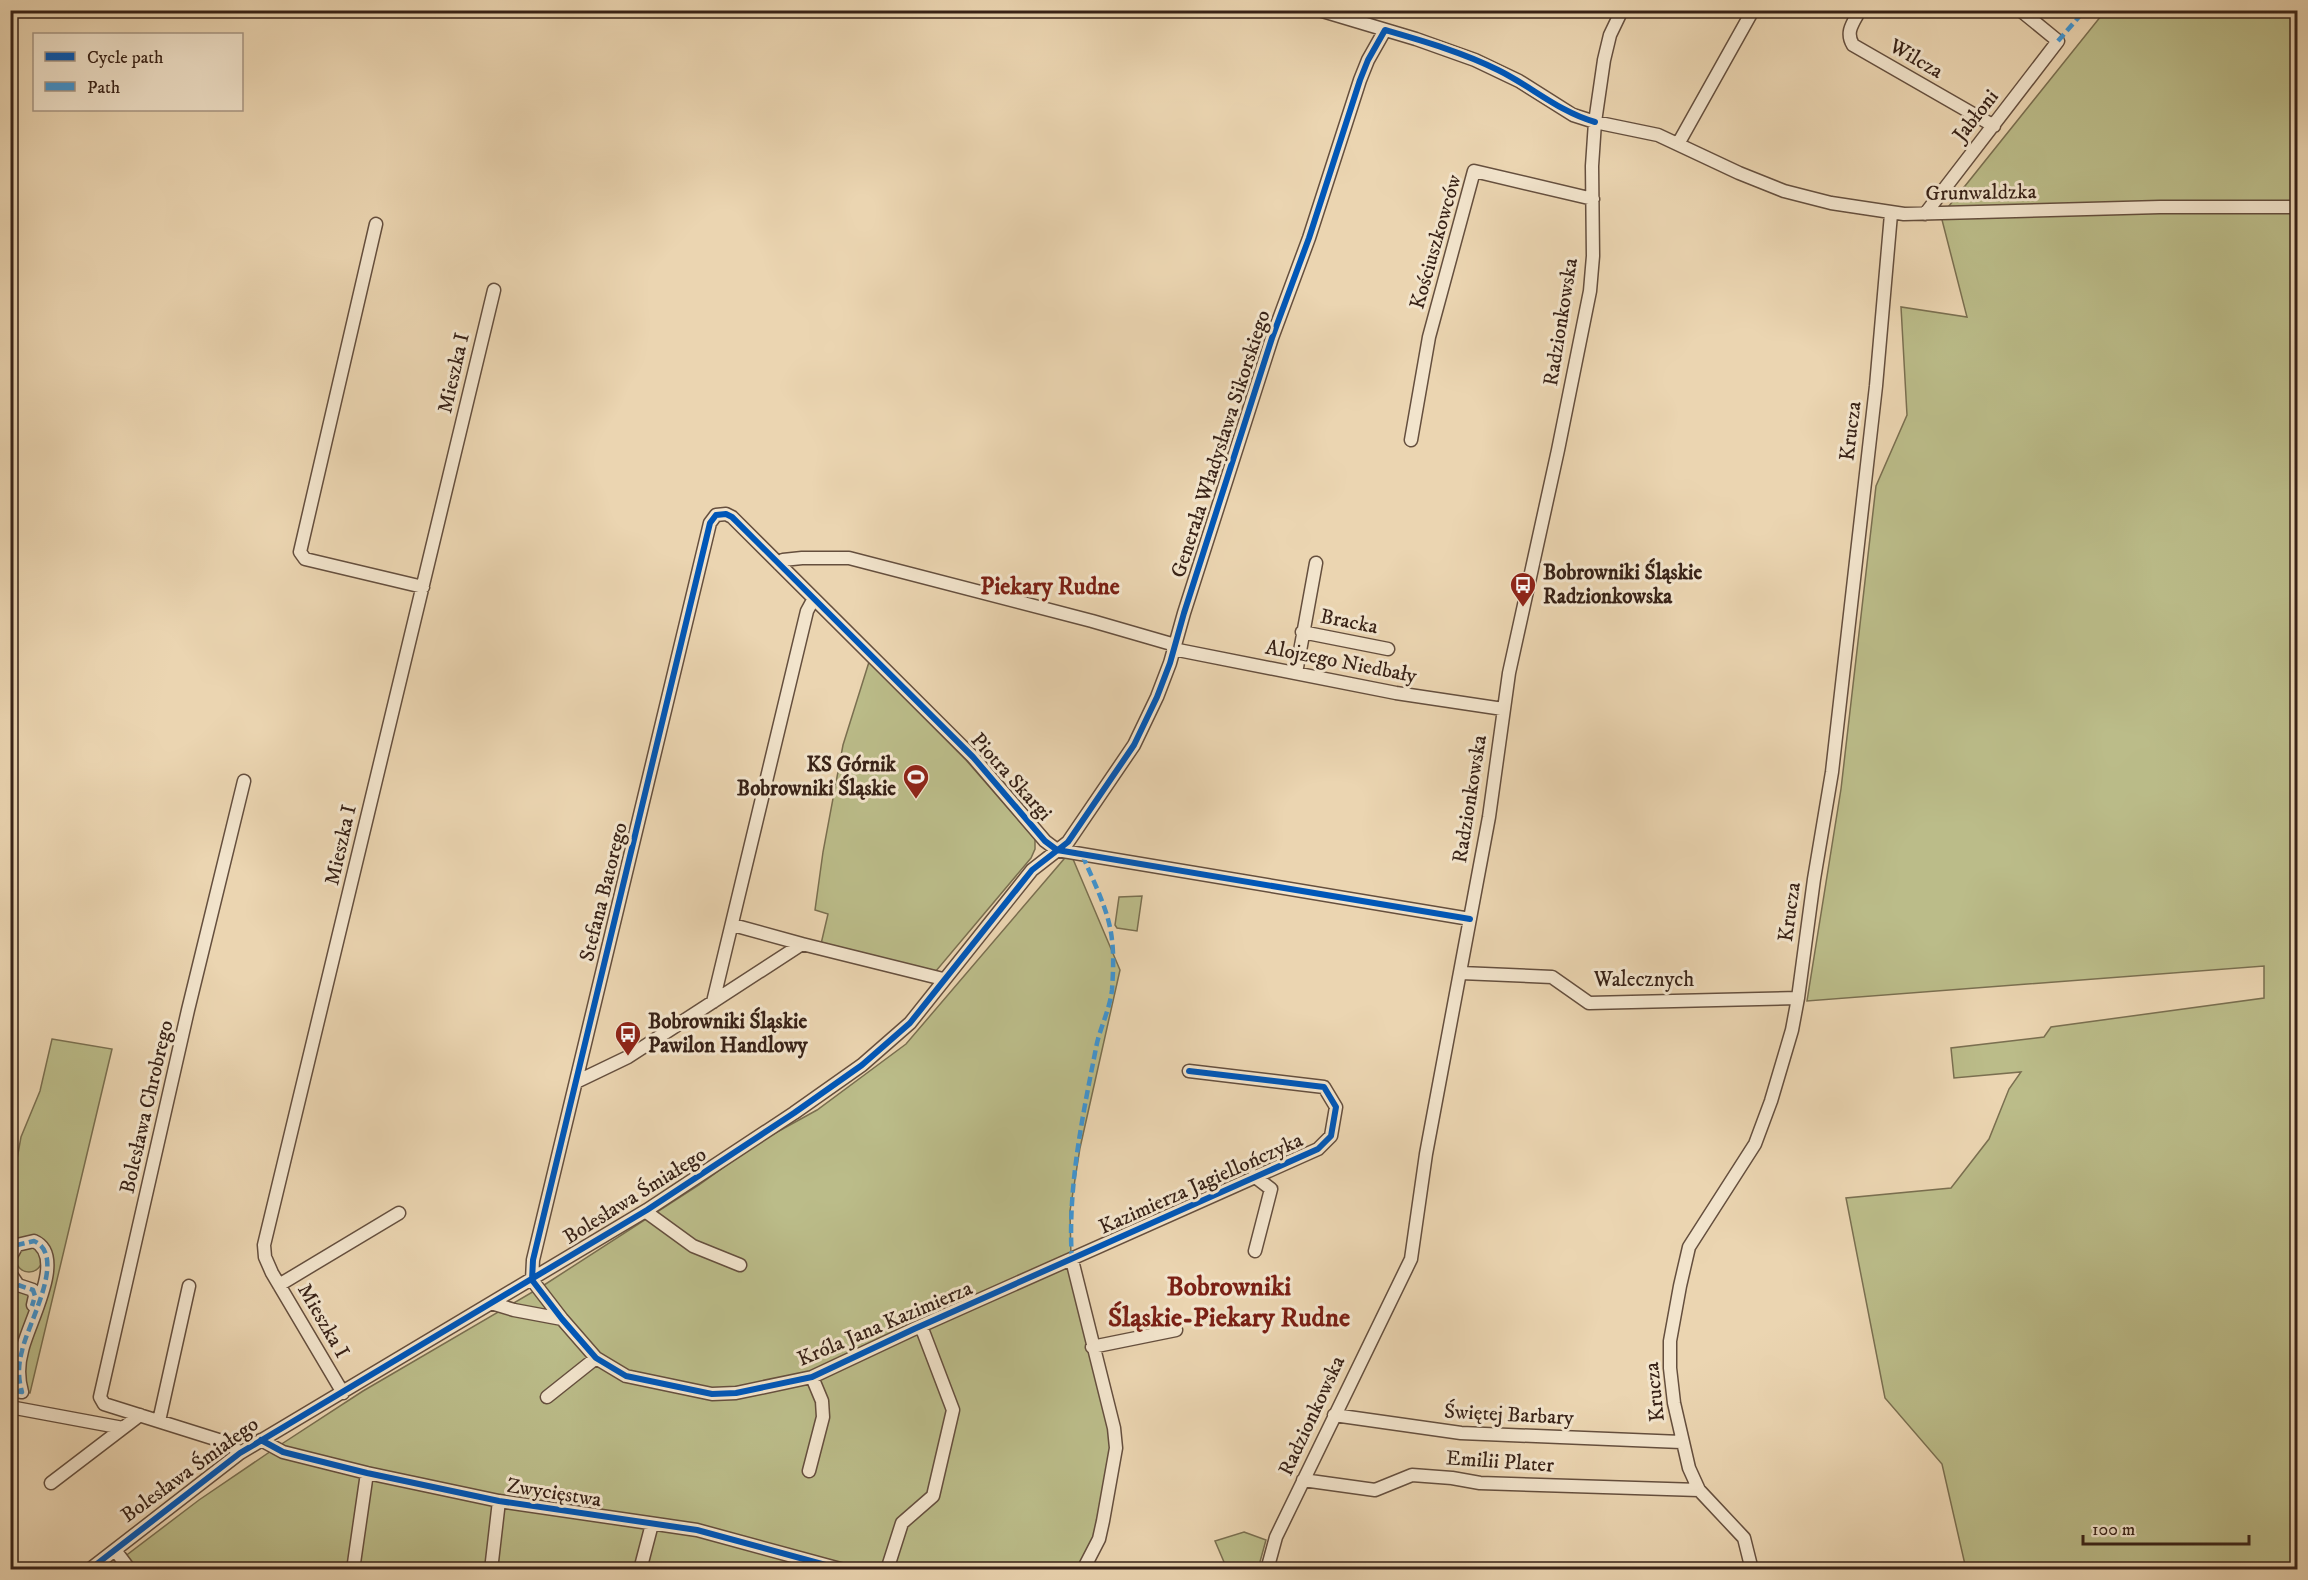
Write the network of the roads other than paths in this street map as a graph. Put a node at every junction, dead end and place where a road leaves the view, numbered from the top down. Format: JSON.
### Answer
{"nodes":[{"id":1,"x":1319,"y":10,"type":"edge"},
{"id":2,"x":1622,"y":10,"type":"edge"},
{"id":3,"x":1753,"y":10,"type":"edge"},
{"id":4,"x":1860,"y":10,"type":"edge"},
{"id":5,"x":2020,"y":10,"type":"edge"},
{"id":6,"x":1384,"y":30,"type":"junction"},
{"id":7,"x":1595,"y":122,"type":"junction"},
{"id":8,"x":1994,"y":126,"type":"junction"},
{"id":9,"x":1678,"y":144,"type":"junction"},
{"id":10,"x":1593,"y":199,"type":"junction"},
{"id":11,"x":2298,"y":207,"type":"edge"},
{"id":12,"x":1891,"y":213,"type":"junction"},
{"id":13,"x":1925,"y":214,"type":"junction"},
{"id":14,"x":376,"y":224,"type":"dead end"},
{"id":15,"x":494,"y":290,"type":"dead end"},
{"id":16,"x":1411,"y":440,"type":"dead end"},
{"id":17,"x":716,"y":515,"type":"joint"},
{"id":18,"x":1316,"y":563,"type":"dead end"},
{"id":19,"x":779,"y":564,"type":"junction"},
{"id":20,"x":423,"y":587,"type":"junction"},
{"id":21,"x":813,"y":600,"type":"junction"},
{"id":22,"x":1302,"y":632,"type":"junction"},
{"id":23,"x":1174,"y":647,"type":"junction"},
{"id":24,"x":1388,"y":649,"type":"dead end"},
{"id":25,"x":1296,"y":673,"type":"junction"},
{"id":26,"x":1503,"y":709,"type":"junction"},
{"id":27,"x":244,"y":781,"type":"dead end"},
{"id":28,"x":1057,"y":850,"type":"junction"},
{"id":29,"x":1470,"y":919,"type":"junction"},
{"id":30,"x":733,"y":925,"type":"junction"},
{"id":31,"x":802,"y":944,"type":"junction"},
{"id":32,"x":1461,"y":973,"type":"junction"},
{"id":33,"x":943,"y":979,"type":"junction"},
{"id":34,"x":1798,"y":998,"type":"junction"},
{"id":35,"x":713,"y":1002,"type":"junction"},
{"id":36,"x":1189,"y":1071,"type":"dead end"},
{"id":37,"x":576,"y":1082,"type":"junction"},
{"id":38,"x":1254,"y":1176,"type":"junction"},
{"id":39,"x":647,"y":1210,"type":"junction"},
{"id":40,"x":399,"y":1213,"type":"dead end"},
{"id":41,"x":1255,"y":1251,"type":"dead end"},
{"id":42,"x":10,"y":1258,"type":"edge"},
{"id":43,"x":1072,"y":1260,"type":"junction"},
{"id":44,"x":740,"y":1265,"type":"dead end"},
{"id":45,"x":10,"y":1273,"type":"edge"},
{"id":46,"x":532,"y":1280,"type":"junction"},
{"id":47,"x":279,"y":1285,"type":"junction"},
{"id":48,"x":189,"y":1286,"type":"dead end"},
{"id":49,"x":491,"y":1303,"type":"junction"},
{"id":50,"x":562,"y":1319,"type":"junction"},
{"id":51,"x":921,"y":1326,"type":"junction"},
{"id":52,"x":1176,"y":1330,"type":"dead end"},
{"id":53,"x":1092,"y":1347,"type":"junction"},
{"id":54,"x":596,"y":1359,"type":"junction"},
{"id":55,"x":812,"y":1377,"type":"junction"},
{"id":56,"x":10,"y":1388,"type":"edge"},
{"id":57,"x":343,"y":1393,"type":"junction"},
{"id":58,"x":547,"y":1397,"type":"dead end"},
{"id":59,"x":10,"y":1407,"type":"edge"},
{"id":60,"x":140,"y":1415,"type":"junction"},
{"id":61,"x":1335,"y":1415,"type":"junction"},
{"id":62,"x":159,"y":1421,"type":"junction"},
{"id":63,"x":123,"y":1428,"type":"junction"},
{"id":64,"x":261,"y":1440,"type":"junction"},
{"id":65,"x":1682,"y":1442,"type":"junction"},
{"id":66,"x":240,"y":1452,"type":"junction"},
{"id":67,"x":809,"y":1471,"type":"dead end"},
{"id":68,"x":367,"y":1473,"type":"junction"},
{"id":69,"x":1303,"y":1480,"type":"junction"},
{"id":70,"x":51,"y":1483,"type":"dead end"},
{"id":71,"x":1699,"y":1490,"type":"junction"},
{"id":72,"x":499,"y":1501,"type":"junction"},
{"id":73,"x":652,"y":1524,"type":"junction"},
{"id":74,"x":115,"y":1550,"type":"junction"},
{"id":75,"x":89,"y":1569,"type":"edge"},
{"id":76,"x":130,"y":1569,"type":"edge"},
{"id":77,"x":353,"y":1569,"type":"edge"},
{"id":78,"x":491,"y":1569,"type":"edge"},
{"id":79,"x":640,"y":1569,"type":"edge"},
{"id":80,"x":844,"y":1569,"type":"edge"},
{"id":81,"x":887,"y":1569,"type":"edge"},
{"id":82,"x":1083,"y":1569,"type":"edge"},
{"id":83,"x":1267,"y":1569,"type":"edge"},
{"id":84,"x":1752,"y":1569,"type":"edge"}],
"edges":[{"from":1,"to":6,"type":"street","name":"Grunwaldzka"},
{"from":2,"to":7,"type":"street","name":"Radzionkowska"},
{"from":3,"to":9,"type":"street"},
{"from":4,"to":8,"type":"street","name":"Wilcza"},
{"from":5,"to":8,"type":"street","name":"Jabłoni"},
{"from":6,"to":7,"type":"street","name":"Grunwaldzka"},
{"from":6,"to":23,"type":"street","name":"Generała Władysława Sikorskiego"},
{"from":7,"to":9,"type":"street","name":"Grunwaldzka"},
{"from":7,"to":10,"type":"street","name":"Radzionkowska"},
{"from":8,"to":13,"type":"street","name":"Jabłoni"},
{"from":9,"to":12,"type":"street","name":"Grunwaldzka"},
{"from":10,"to":16,"type":"street","name":"Kościuszkowców"},
{"from":10,"to":26,"type":"street","name":"Radzionkowska"},
{"from":11,"to":13,"type":"street","name":"Grunwaldzka"},
{"from":12,"to":13,"type":"street","name":"Grunwaldzka"},
{"from":12,"to":34,"type":"street","name":"Krucza"},
{"from":14,"to":20,"type":"street"},
{"from":15,"to":20,"type":"street","name":"Mieszka I"},
{"from":17,"to":19,"type":"street","name":"Piotra Skargi"},
{"from":17,"to":37,"type":"street","name":"Stefana Batorego"},
{"from":18,"to":22,"type":"street","name":"Bracka"},
{"from":19,"to":21,"type":"street","name":"Piotra Skargi"},
{"from":19,"to":23,"type":"street","name":"Alojzego Niedbały"},
{"from":20,"to":47,"type":"street","name":"Mieszka I"},
{"from":21,"to":28,"type":"street","name":"Piotra Skargi"},
{"from":21,"to":30,"type":"street"},
{"from":22,"to":24,"type":"street","name":"Bracka"},
{"from":22,"to":25,"type":"street","name":"Bracka"},
{"from":23,"to":25,"type":"street","name":"Alojzego Niedbały"},
{"from":23,"to":28,"type":"street","name":"Generała Władysława Sikorskiego"},
{"from":25,"to":26,"type":"street","name":"Alojzego Niedbały"},
{"from":26,"to":29,"type":"street","name":"Radzionkowska"},
{"from":27,"to":60,"type":"street","name":"Bolesława Chrobrego"},
{"from":28,"to":29,"type":"street","name":"Piotra Skargi"},
{"from":28,"to":33,"type":"street","name":"Bolesława Śmiałego"},
{"from":29,"to":32,"type":"street","name":"Radzionkowska"},
{"from":30,"to":31,"type":"street"},
{"from":30,"to":35,"type":"street"},
{"from":31,"to":33,"type":"street"},
{"from":31,"to":35,"type":"street"},
{"from":32,"to":34,"type":"street","name":"Walecznych"},
{"from":32,"to":61,"type":"street","name":"Radzionkowska"},
{"from":33,"to":39,"type":"street","name":"Bolesława Śmiałego"},
{"from":34,"to":65,"type":"street","name":"Krucza"},
{"from":35,"to":37,"type":"street"},
{"from":36,"to":38,"type":"street","name":"Kazimierza Jagiellończyka"},
{"from":37,"to":46,"type":"street","name":"Stefana Batorego"},
{"from":38,"to":41,"type":"street"},
{"from":38,"to":43,"type":"street","name":"Kazimierza Jagiellończyka"},
{"from":39,"to":44,"type":"street"},
{"from":39,"to":46,"type":"street","name":"Bolesława Śmiałego"},
{"from":40,"to":47,"type":"street"},
{"from":42,"to":56,"type":"street"},
{"from":43,"to":51,"type":"street","name":"Króla Jana Kazimierza"},
{"from":43,"to":53,"type":"street"},
{"from":45,"to":56,"type":"street"},
{"from":46,"to":49,"type":"street","name":"Bolesława Śmiałego"},
{"from":46,"to":50,"type":"street","name":"Króla Jana Kazimierza"},
{"from":47,"to":57,"type":"street","name":"Mieszka I"},
{"from":48,"to":62,"type":"street"},
{"from":49,"to":50,"type":"street"},
{"from":49,"to":57,"type":"street","name":"Bolesława Śmiałego"},
{"from":50,"to":54,"type":"street","name":"Króla Jana Kazimierza"},
{"from":51,"to":55,"type":"street","name":"Króla Jana Kazimierza"},
{"from":51,"to":81,"type":"street"},
{"from":52,"to":53,"type":"street"},
{"from":53,"to":82,"type":"street"},
{"from":54,"to":55,"type":"street","name":"Króla Jana Kazimierza"},
{"from":54,"to":58,"type":"street"},
{"from":55,"to":67,"type":"street","name":"Króla Jana Kazimierza"},
{"from":57,"to":64,"type":"street","name":"Bolesława Śmiałego"},
{"from":59,"to":63,"type":"street"},
{"from":60,"to":62,"type":"street","name":"Bolesława Chrobrego"},
{"from":60,"to":63,"type":"street"},
{"from":61,"to":65,"type":"street","name":"Świętej Barbary"},
{"from":61,"to":69,"type":"street","name":"Radzionkowska"},
{"from":62,"to":66,"type":"street","name":"Bolesława Chrobrego"},
{"from":63,"to":70,"type":"street"},
{"from":64,"to":66,"type":"street","name":"Bolesława Śmiałego"},
{"from":64,"to":68,"type":"street","name":"Zwycięstwa"},
{"from":65,"to":71,"type":"street","name":"Krucza"},
{"from":66,"to":74,"type":"street","name":"Bolesława Śmiałego"},
{"from":68,"to":72,"type":"street","name":"Zwycięstwa"},
{"from":68,"to":77,"type":"street"},
{"from":69,"to":71,"type":"street","name":"Emilii Plater"},
{"from":69,"to":83,"type":"street","name":"Radzionkowska"},
{"from":71,"to":84,"type":"street","name":"Krucza"},
{"from":72,"to":73,"type":"street","name":"Zwycięstwa"},
{"from":72,"to":78,"type":"street"},
{"from":73,"to":79,"type":"street"},
{"from":73,"to":80,"type":"street","name":"Zwycięstwa"},
{"from":74,"to":75,"type":"street","name":"Bolesława Śmiałego"},
{"from":74,"to":76,"type":"street"}]}
